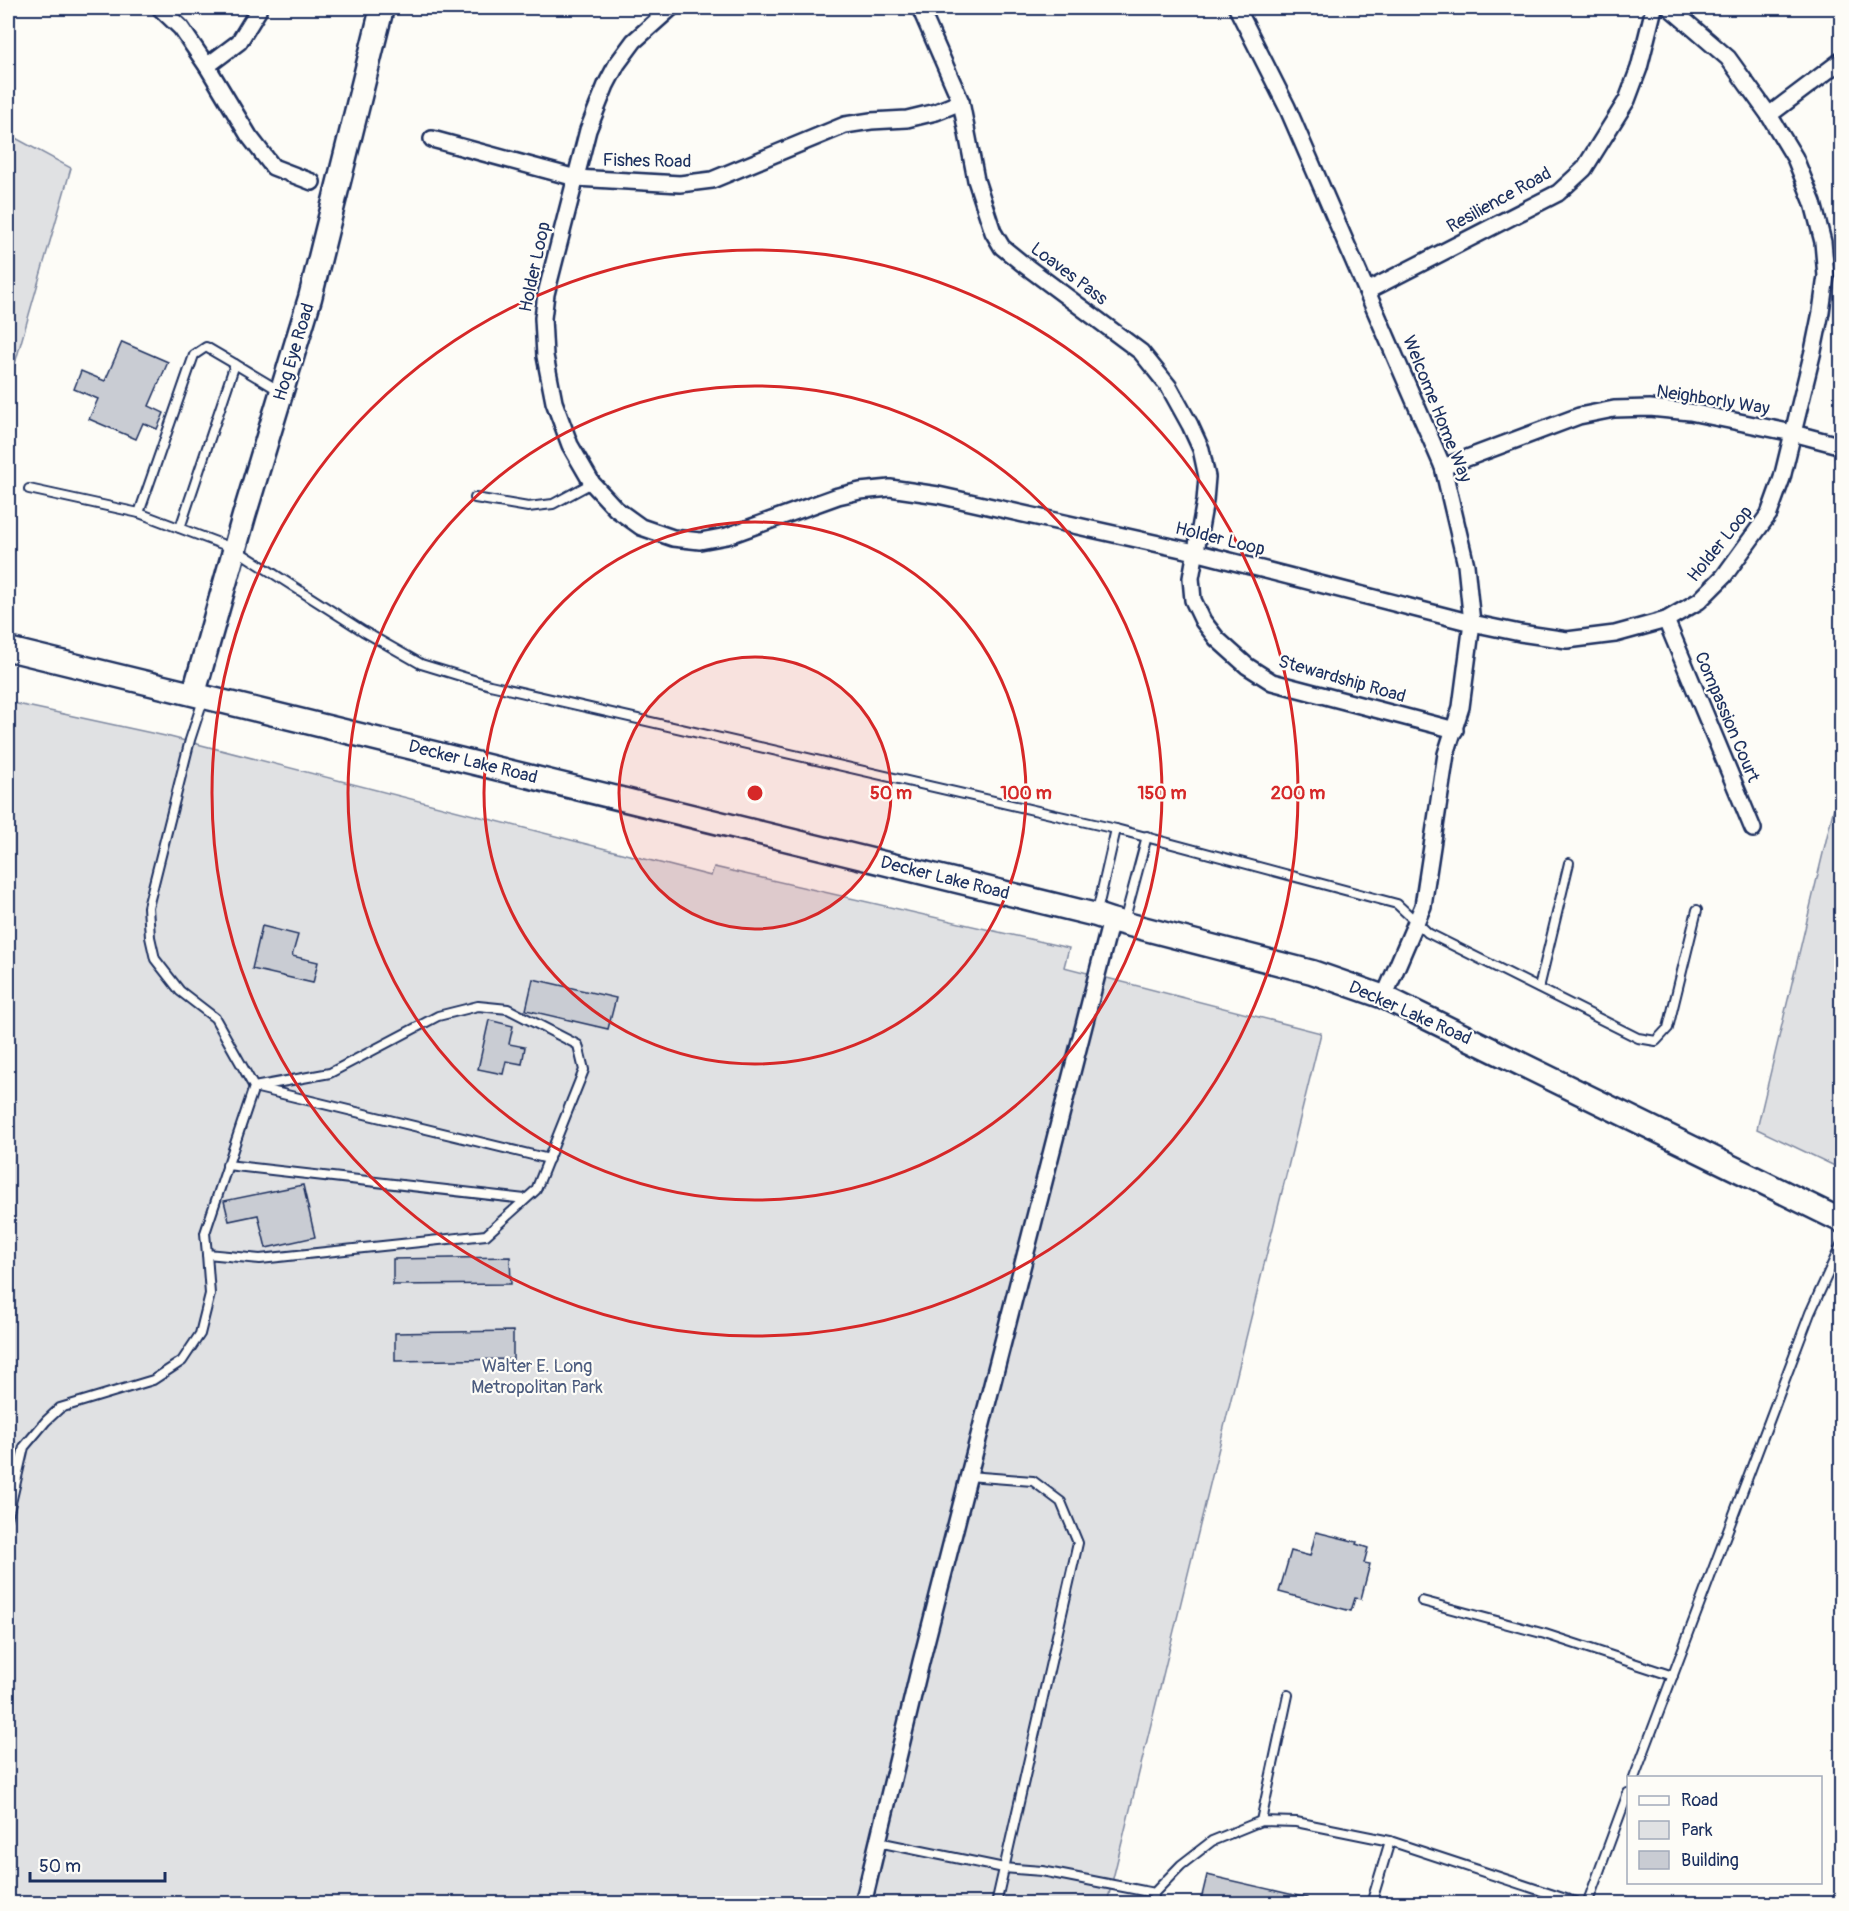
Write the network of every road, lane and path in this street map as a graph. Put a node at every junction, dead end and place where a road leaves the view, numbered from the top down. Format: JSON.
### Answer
{"nodes":[{"id":1,"x":160,"y":8,"type":"edge"},
{"id":2,"x":382,"y":8,"type":"edge"},
{"id":3,"x":668,"y":8,"type":"edge"},
{"id":4,"x":920,"y":8,"type":"edge"},
{"id":5,"x":1237,"y":8,"type":"edge"},
{"id":6,"x":1654,"y":8,"type":"edge"},
{"id":7,"x":1670,"y":8,"type":"edge"},
{"id":8,"x":258,"y":11,"type":"dead end"},
{"id":9,"x":1842,"y":60,"type":"edge"},
{"id":10,"x":207,"y":66,"type":"junction"},
{"id":11,"x":961,"y":102,"type":"junction"},
{"id":12,"x":1769,"y":114,"type":"junction"},
{"id":13,"x":432,"y":139,"type":"dead end"},
{"id":14,"x":576,"y":178,"type":"junction"},
{"id":15,"x":312,"y":182,"type":"dead end"},
{"id":16,"x":1367,"y":291,"type":"junction"},
{"id":17,"x":235,"y":364,"type":"junction"},
{"id":18,"x":282,"y":392,"type":"junction"},
{"id":19,"x":1793,"y":433,"type":"junction"},
{"id":20,"x":1842,"y":447,"type":"edge"},
{"id":21,"x":1443,"y":467,"type":"junction"},
{"id":22,"x":592,"y":483,"type":"junction"},
{"id":23,"x":29,"y":489,"type":"dead end"},
{"id":24,"x":475,"y":498,"type":"dead end"},
{"id":25,"x":139,"y":513,"type":"junction"},
{"id":26,"x":180,"y":528,"type":"junction"},
{"id":27,"x":235,"y":549,"type":"junction"},
{"id":28,"x":1196,"y":552,"type":"junction"},
{"id":29,"x":1666,"y":620,"type":"junction"},
{"id":30,"x":1472,"y":623,"type":"junction"},
{"id":31,"x":8,"y":649,"type":"edge"},
{"id":32,"x":199,"y":695,"type":"junction"},
{"id":33,"x":1455,"y":730,"type":"junction"},
{"id":34,"x":1116,"y":829,"type":"junction"},
{"id":35,"x":1753,"y":829,"type":"dead end"},
{"id":36,"x":1147,"y":836,"type":"junction"},
{"id":37,"x":1569,"y":863,"type":"dead end"},
{"id":38,"x":1697,"y":910,"type":"dead end"},
{"id":39,"x":1110,"y":919,"type":"junction"},
{"id":40,"x":1416,"y":921,"type":"junction"},
{"id":41,"x":1539,"y":988,"type":"junction"},
{"id":42,"x":1384,"y":997,"type":"junction"},
{"id":43,"x":254,"y":1087,"type":"junction"},
{"id":44,"x":549,"y":1159,"type":"junction"},
{"id":45,"x":227,"y":1165,"type":"junction"},
{"id":46,"x":525,"y":1199,"type":"junction"},
{"id":47,"x":1842,"y":1221,"type":"edge"},
{"id":48,"x":1842,"y":1243,"type":"edge"},
{"id":49,"x":207,"y":1254,"type":"junction"},
{"id":50,"x":968,"y":1476,"type":"junction"},
{"id":51,"x":8,"y":1516,"type":"edge"},
{"id":52,"x":1422,"y":1601,"type":"dead end"},
{"id":53,"x":1673,"y":1676,"type":"junction"},
{"id":54,"x":1288,"y":1695,"type":"dead end"},
{"id":55,"x":1635,"y":1776,"type":"edge"},
{"id":56,"x":1627,"y":1798,"type":"edge"},
{"id":57,"x":1261,"y":1821,"type":"junction"},
{"id":58,"x":1390,"y":1841,"type":"junction"},
{"id":59,"x":878,"y":1842,"type":"junction"},
{"id":60,"x":1004,"y":1868,"type":"junction"},
{"id":61,"x":1154,"y":1893,"type":"junction"},
{"id":62,"x":863,"y":1904,"type":"edge"},
{"id":63,"x":996,"y":1904,"type":"edge"},
{"id":64,"x":1153,"y":1904,"type":"edge"},
{"id":65,"x":1371,"y":1904,"type":"edge"},
{"id":66,"x":1581,"y":1904,"type":"edge"},
{"id":67,"x":1587,"y":1904,"type":"edge"}],
"edges":[{"from":1,"to":10,"type":"street"},
{"from":2,"to":18,"type":"main road","name":"Hog Eye Road"},
{"from":3,"to":14,"type":"street","name":"Holder Loop"},
{"from":4,"to":11,"type":"street","name":"Loaves Pass"},
{"from":5,"to":16,"type":"street","name":"Welcome Home Way"},
{"from":6,"to":16,"type":"street","name":"Resilience Road"},
{"from":7,"to":12,"type":"street","name":"Holder Loop"},
{"from":8,"to":10,"type":"street"},
{"from":9,"to":12,"type":"street"},
{"from":10,"to":15,"type":"street"},
{"from":11,"to":14,"type":"street","name":"Fishes Road"},
{"from":11,"to":28,"type":"street","name":"Loaves Pass"},
{"from":12,"to":19,"type":"street","name":"Holder Loop"},
{"from":13,"to":14,"type":"street","name":"Fishes Road"},
{"from":14,"to":22,"type":"street","name":"Holder Loop"},
{"from":16,"to":21,"type":"street","name":"Welcome Home Way"},
{"from":17,"to":18,"type":"lane"},
{"from":17,"to":25,"type":"lane"},
{"from":17,"to":26,"type":"lane"},
{"from":18,"to":27,"type":"main road","name":"Hog Eye Road"},
{"from":19,"to":20,"type":"street","name":"Neighborly Way"},
{"from":19,"to":21,"type":"street","name":"Neighborly Way"},
{"from":19,"to":29,"type":"street","name":"Holder Loop"},
{"from":21,"to":30,"type":"street","name":"Welcome Home Way"},
{"from":22,"to":24,"type":"lane"},
{"from":22,"to":28,"type":"street","name":"Holder Loop"},
{"from":23,"to":25,"type":"lane"},
{"from":25,"to":26,"type":"lane"},
{"from":26,"to":27,"type":"lane"},
{"from":27,"to":32,"type":"main road","name":"Hog Eye Road"},
{"from":27,"to":34,"type":"lane"},
{"from":28,"to":30,"type":"street","name":"Holder Loop"},
{"from":28,"to":33,"type":"street","name":"Stewardship Road"},
{"from":29,"to":30,"type":"street","name":"Holder Loop"},
{"from":29,"to":35,"type":"street","name":"Compassion Court"},
{"from":30,"to":33,"type":"street","name":"Welcome Home Way"},
{"from":31,"to":32,"type":"main road","name":"Decker Lake Road"},
{"from":32,"to":39,"type":"main road","name":"Decker Lake Road"},
{"from":32,"to":43,"type":"lane"},
{"from":33,"to":40,"type":"street","name":"Welcome Home Way"},
{"from":34,"to":36,"type":"lane"},
{"from":34,"to":39,"type":"lane"},
{"from":36,"to":39,"type":"lane"},
{"from":36,"to":40,"type":"lane"},
{"from":37,"to":41,"type":"lane"},
{"from":38,"to":41,"type":"lane"},
{"from":39,"to":42,"type":"main road","name":"Decker Lake Road"},
{"from":39,"to":50,"type":"street"},
{"from":40,"to":41,"type":"lane"},
{"from":40,"to":42,"type":"street","name":"Welcome Home Way"},
{"from":42,"to":47,"type":"main road","name":"Decker Lake Road"},
{"from":43,"to":44,"type":"lane"},
{"from":43,"to":44,"type":"lane"},
{"from":43,"to":45,"type":"lane"},
{"from":44,"to":46,"type":"lane"},
{"from":45,"to":46,"type":"lane"},
{"from":45,"to":49,"type":"lane"},
{"from":46,"to":49,"type":"lane"},
{"from":48,"to":53,"type":"lane"},
{"from":49,"to":51,"type":"lane"},
{"from":50,"to":59,"type":"street"},
{"from":50,"to":60,"type":"lane"},
{"from":52,"to":53,"type":"lane"},
{"from":53,"to":55,"type":"lane"},
{"from":54,"to":57,"type":"lane"},
{"from":56,"to":67,"type":"lane"},
{"from":57,"to":58,"type":"lane"},
{"from":57,"to":61,"type":"lane"},
{"from":58,"to":65,"type":"lane"},
{"from":58,"to":66,"type":"lane"},
{"from":59,"to":60,"type":"lane"},
{"from":59,"to":62,"type":"street"},
{"from":60,"to":61,"type":"lane"},
{"from":60,"to":63,"type":"lane"},
{"from":61,"to":64,"type":"lane"}]}
